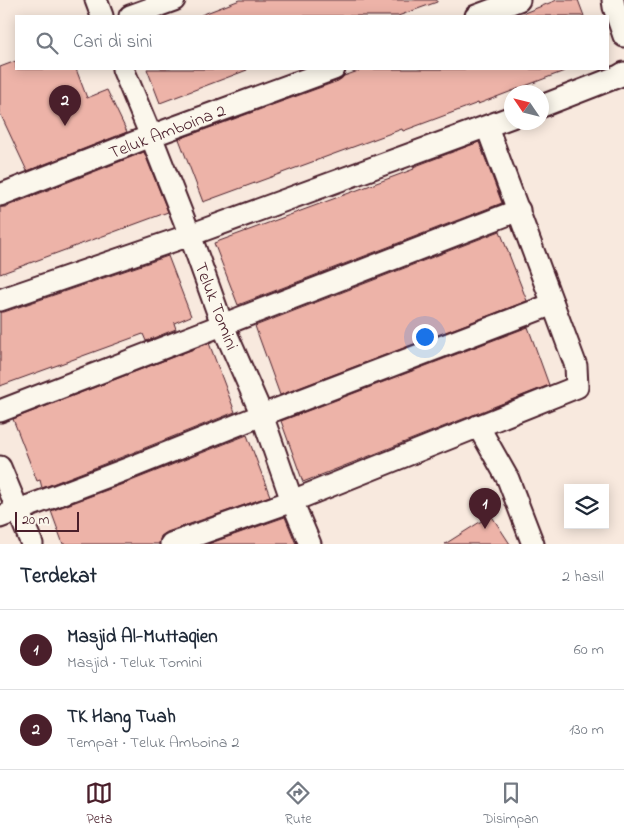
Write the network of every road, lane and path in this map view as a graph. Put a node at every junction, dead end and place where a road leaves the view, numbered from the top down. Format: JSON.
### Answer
{"nodes":[{"id":1,"x":96,"y":0,"type":"edge"},
{"id":2,"x":174,"y":0,"type":"edge"},
{"id":3,"x":520,"y":0,"type":"edge"},
{"id":4,"x":613,"y":0,"type":"edge"},
{"id":5,"x":102,"y":15,"type":"edge"},
{"id":6,"x":133,"y":15,"type":"edge"},
{"id":7,"x":479,"y":15,"type":"edge"},
{"id":8,"x":624,"y":36,"type":"edge"},
{"id":9,"x":123,"y":70,"type":"edge"},
{"id":10,"x":331,"y":70,"type":"edge"},
{"id":11,"x":624,"y":73,"type":"edge"},
{"id":12,"x":549,"y":103,"type":"edge"},
{"id":13,"x":504,"y":120,"type":"edge"},
{"id":14,"x":487,"y":127,"type":"junction"},
{"id":15,"x":151,"y":136,"type":"junction"},
{"id":16,"x":0,"y":195,"type":"edge"},
{"id":17,"x":519,"y":210,"type":"junction"},
{"id":18,"x":190,"y":235,"type":"junction"},
{"id":19,"x":0,"y":300,"type":"edge"},
{"id":20,"x":553,"y":304,"type":"junction"},
{"id":21,"x":222,"y":324,"type":"junction"},
{"id":22,"x":0,"y":411,"type":"edge"},
{"id":23,"x":262,"y":415,"type":"junction"},
{"id":24,"x":478,"y":426,"type":"junction"},
{"id":25,"x":0,"y":467,"type":"edge"},
{"id":26,"x":292,"y":501,"type":"junction"},
{"id":27,"x":9,"y":513,"type":"edge"},
{"id":28,"x":32,"y":544,"type":"edge"},
{"id":29,"x":170,"y":544,"type":"edge"},
{"id":30,"x":310,"y":544,"type":"edge"},
{"id":31,"x":533,"y":544,"type":"edge"}],
"edges":[{"from":1,"to":5,"type":"street"},
{"from":2,"to":6,"type":"street"},
{"from":3,"to":7,"type":"street"},
{"from":4,"to":8,"type":"street"},
{"from":9,"to":15,"type":"street","name":"Teluk Tomini"},
{"from":10,"to":15,"type":"street","name":"Teluk Amboina 2"},
{"from":11,"to":12,"type":"street"},
{"from":13,"to":14,"type":"street"},
{"from":14,"to":17,"type":"street"},
{"from":14,"to":18,"type":"street"},
{"from":15,"to":16,"type":"street","name":"Teluk Amboina 2"},
{"from":15,"to":18,"type":"street","name":"Teluk Tomini"},
{"from":17,"to":20,"type":"street"},
{"from":17,"to":21,"type":"street"},
{"from":18,"to":19,"type":"street"},
{"from":18,"to":21,"type":"street","name":"Teluk Tomini"},
{"from":20,"to":23,"type":"street"},
{"from":20,"to":24,"type":"street"},
{"from":21,"to":22,"type":"street"},
{"from":21,"to":23,"type":"street","name":"Teluk Tomini"},
{"from":23,"to":26,"type":"street","name":"Teluk Tomini"},
{"from":23,"to":27,"type":"street"},
{"from":24,"to":26,"type":"street"},
{"from":24,"to":31,"type":"street"},
{"from":25,"to":27,"type":"street"},
{"from":26,"to":29,"type":"street"},
{"from":26,"to":30,"type":"street","name":"Teluk Tomini"},
{"from":27,"to":28,"type":"street"}]}
